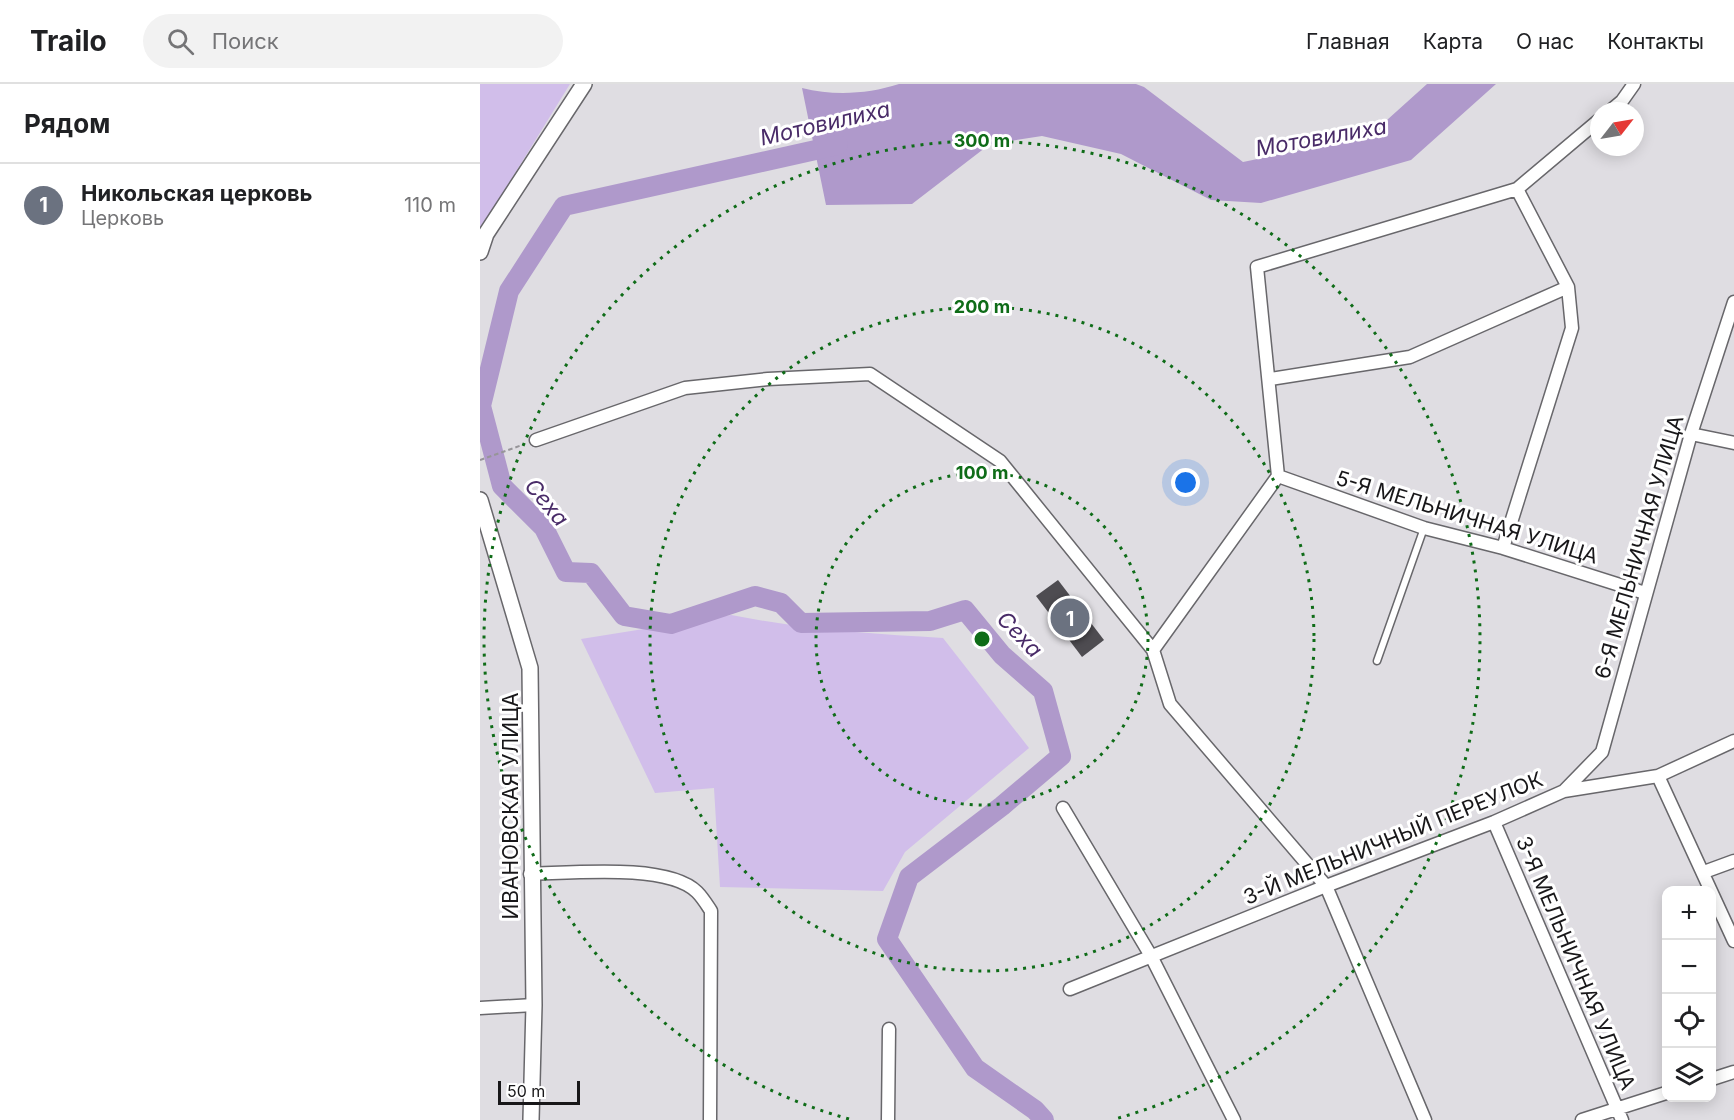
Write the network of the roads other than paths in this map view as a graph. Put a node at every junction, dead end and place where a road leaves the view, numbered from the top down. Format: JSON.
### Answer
{"nodes":[{"id":1,"x":584,"y":84,"type":"edge"},
{"id":2,"x":1634,"y":84,"type":"edge"},
{"id":3,"x":1621,"y":102,"type":"edge"},
{"id":4,"x":1590,"y":128,"type":"edge"},
{"id":5,"x":1517,"y":189,"type":"junction"},
{"id":6,"x":480,"y":252,"type":"edge"},
{"id":7,"x":1568,"y":287,"type":"junction"},
{"id":8,"x":1734,"y":302,"type":"edge"},
{"id":9,"x":1270,"y":380,"type":"junction"},
{"id":10,"x":1691,"y":434,"type":"junction"},
{"id":11,"x":536,"y":440,"type":"road end"},
{"id":12,"x":1734,"y":443,"type":"edge"},
{"id":13,"x":1278,"y":476,"type":"junction"},
{"id":14,"x":480,"y":500,"type":"edge"},
{"id":15,"x":1424,"y":528,"type":"junction"},
{"id":16,"x":1503,"y":548,"type":"junction"},
{"id":17,"x":1645,"y":593,"type":"junction"},
{"id":18,"x":1153,"y":650,"type":"junction"},
{"id":19,"x":1377,"y":661,"type":"dead end"},
{"id":20,"x":1734,"y":741,"type":"edge"},
{"id":21,"x":1658,"y":776,"type":"junction"},
{"id":22,"x":1564,"y":791,"type":"junction"},
{"id":23,"x":1063,"y":808,"type":"dead end"},
{"id":24,"x":1494,"y":822,"type":"junction"},
{"id":25,"x":1734,"y":861,"type":"edge"},
{"id":26,"x":1704,"y":872,"type":"junction"},
{"id":27,"x":530,"y":874,"type":"junction"},
{"id":28,"x":1326,"y":886,"type":"junction"},
{"id":29,"x":1734,"y":942,"type":"edge"},
{"id":30,"x":1151,"y":956,"type":"junction"},
{"id":31,"x":1070,"y":989,"type":"dead end"},
{"id":32,"x":534,"y":1005,"type":"junction"},
{"id":33,"x":480,"y":1008,"type":"edge"},
{"id":34,"x":889,"y":1029,"type":"dead end"},
{"id":35,"x":1734,"y":1072,"type":"edge"},
{"id":36,"x":1716,"y":1078,"type":"edge"},
{"id":37,"x":1662,"y":1095,"type":"edge"},
{"id":38,"x":1619,"y":1114,"type":"edge"},
{"id":39,"x":531,"y":1120,"type":"edge"},
{"id":40,"x":710,"y":1120,"type":"edge"},
{"id":41,"x":888,"y":1120,"type":"edge"},
{"id":42,"x":1234,"y":1120,"type":"edge"},
{"id":43,"x":1425,"y":1120,"type":"edge"},
{"id":44,"x":1582,"y":1120,"type":"edge"}],
"edges":[{"from":1,"to":6,"type":"street"},
{"from":2,"to":3,"type":"street"},
{"from":4,"to":5,"type":"street"},
{"from":5,"to":7,"type":"street"},
{"from":5,"to":9,"type":"street"},
{"from":7,"to":9,"type":"street"},
{"from":7,"to":16,"type":"street"},
{"from":8,"to":10,"type":"street","name":"6-Я МЕЛЬНИЧНАЯ УЛИЦА"},
{"from":9,"to":13,"type":"street"},
{"from":10,"to":12,"type":"street"},
{"from":10,"to":17,"type":"street","name":"6-Я МЕЛЬНИЧНАЯ УЛИЦА"},
{"from":11,"to":18,"type":"street"},
{"from":13,"to":15,"type":"street","name":"5-Я МЕЛЬНИЧНАЯ УЛИЦА"},
{"from":13,"to":18,"type":"street"},
{"from":14,"to":27,"type":"street","name":"ИВАНОВСКАЯ УЛИЦА"},
{"from":15,"to":16,"type":"street","name":"5-Я МЕЛЬНИЧНАЯ УЛИЦА"},
{"from":15,"to":19,"type":"lane"},
{"from":16,"to":17,"type":"street","name":"5-Я МЕЛЬНИЧНАЯ УЛИЦА"},
{"from":17,"to":22,"type":"street","name":"6-Я МЕЛЬНИЧНАЯ УЛИЦА"},
{"from":18,"to":28,"type":"street"},
{"from":20,"to":21,"type":"street","name":"3-Й МЕЛЬНИЧНЫЙ ПЕРЕУЛОК"},
{"from":21,"to":22,"type":"street","name":"3-Й МЕЛЬНИЧНЫЙ ПЕРЕУЛОК"},
{"from":21,"to":26,"type":"street"},
{"from":22,"to":24,"type":"street","name":"3-Й МЕЛЬНИЧНЫЙ ПЕРЕУЛОК"},
{"from":23,"to":30,"type":"street"},
{"from":24,"to":28,"type":"street","name":"3-Й МЕЛЬНИЧНЫЙ ПЕРЕУЛОК"},
{"from":24,"to":38,"type":"street","name":"3-Я МЕЛЬНИЧНАЯ УЛИЦА"},
{"from":25,"to":26,"type":"street"},
{"from":26,"to":29,"type":"street"},
{"from":27,"to":32,"type":"street","name":"ИВАНОВСКАЯ УЛИЦА"},
{"from":27,"to":40,"type":"street"},
{"from":28,"to":30,"type":"street","name":"3-Й МЕЛЬНИЧНЫЙ ПЕРЕУЛОК"},
{"from":28,"to":43,"type":"street"},
{"from":30,"to":31,"type":"street","name":"3-Й МЕЛЬНИЧНЫЙ ПЕРЕУЛОК"},
{"from":30,"to":42,"type":"street"},
{"from":32,"to":33,"type":"street"},
{"from":32,"to":39,"type":"street","name":"ИВАНОВСКАЯ УЛИЦА"},
{"from":34,"to":41,"type":"street"},
{"from":35,"to":36,"type":"street"},
{"from":37,"to":38,"type":"street"},
{"from":38,"to":44,"type":"street"}]}
